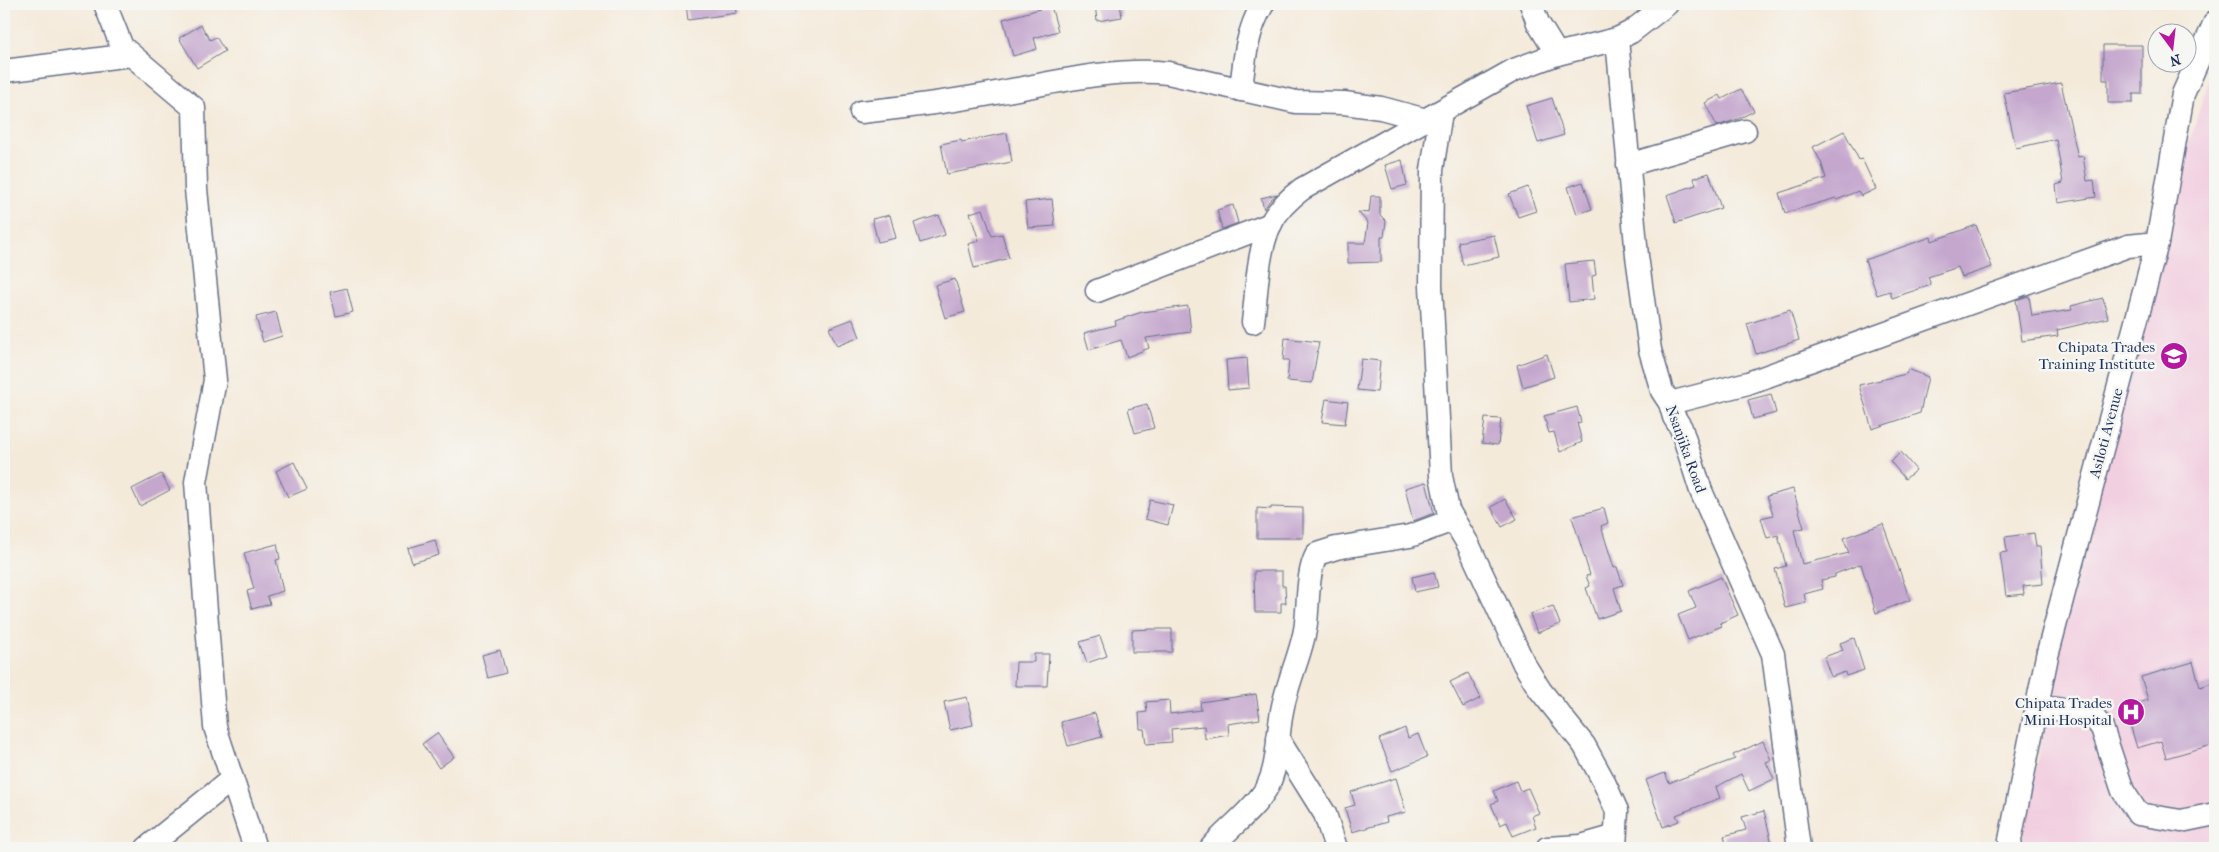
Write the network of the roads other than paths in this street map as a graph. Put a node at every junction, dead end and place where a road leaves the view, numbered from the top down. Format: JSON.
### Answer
{"nodes":[{"id":1,"x":105,"y":4,"type":"edge"},
{"id":2,"x":1263,"y":4,"type":"edge"},
{"id":3,"x":1531,"y":4,"type":"edge"},
{"id":4,"x":1667,"y":4,"type":"edge"},
{"id":5,"x":2215,"y":22,"type":"edge"},
{"id":6,"x":1617,"y":39,"type":"junction"},
{"id":7,"x":1557,"y":54,"type":"junction"},
{"id":8,"x":131,"y":55,"type":"junction"},
{"id":9,"x":4,"y":71,"type":"edge"},
{"id":10,"x":1241,"y":90,"type":"junction"},
{"id":11,"x":861,"y":112,"type":"dead end"},
{"id":12,"x":1433,"y":116,"type":"junction"},
{"id":13,"x":1745,"y":132,"type":"dead end"},
{"id":14,"x":1628,"y":166,"type":"junction"},
{"id":15,"x":1270,"y":224,"type":"junction"},
{"id":16,"x":2157,"y":243,"type":"junction"},
{"id":17,"x":1097,"y":291,"type":"dead end"},
{"id":18,"x":1253,"y":322,"type":"dead end"},
{"id":19,"x":1670,"y":403,"type":"junction"},
{"id":20,"x":1453,"y":520,"type":"junction"},
{"id":21,"x":2037,"y":706,"type":"junction"},
{"id":22,"x":1278,"y":739,"type":"junction"},
{"id":23,"x":232,"y":779,"type":"junction"},
{"id":24,"x":2215,"y":814,"type":"edge"},
{"id":25,"x":147,"y":848,"type":"edge"},
{"id":26,"x":255,"y":848,"type":"edge"},
{"id":27,"x":1212,"y":848,"type":"edge"},
{"id":28,"x":1336,"y":848,"type":"edge"},
{"id":29,"x":1547,"y":848,"type":"edge"},
{"id":30,"x":1616,"y":848,"type":"edge"},
{"id":31,"x":1799,"y":848,"type":"edge"},
{"id":32,"x":2011,"y":848,"type":"edge"}],
"edges":[{"from":1,"to":8,"type":"street"},
{"from":2,"to":10,"type":"street"},
{"from":3,"to":7,"type":"street"},
{"from":4,"to":6,"type":"street"},
{"from":5,"to":16,"type":"street","name":"Asiloti Avenue"},
{"from":6,"to":7,"type":"street"},
{"from":6,"to":14,"type":"street","name":"Nsanjika Road"},
{"from":7,"to":12,"type":"street"},
{"from":8,"to":9,"type":"street"},
{"from":8,"to":23,"type":"street"},
{"from":10,"to":11,"type":"street"},
{"from":10,"to":12,"type":"street"},
{"from":12,"to":15,"type":"street"},
{"from":12,"to":20,"type":"street"},
{"from":13,"to":14,"type":"street"},
{"from":14,"to":19,"type":"street","name":"Nsanjika Road"},
{"from":15,"to":17,"type":"street"},
{"from":15,"to":18,"type":"street"},
{"from":16,"to":19,"type":"street"},
{"from":16,"to":21,"type":"street","name":"Asiloti Avenue"},
{"from":19,"to":31,"type":"street","name":"Nsanjika Road"},
{"from":20,"to":22,"type":"street"},
{"from":20,"to":30,"type":"street"},
{"from":21,"to":24,"type":"street"},
{"from":21,"to":32,"type":"street","name":"Asiloti Avenue"},
{"from":22,"to":27,"type":"street"},
{"from":22,"to":28,"type":"street"},
{"from":23,"to":25,"type":"street"},
{"from":23,"to":26,"type":"street"},
{"from":29,"to":30,"type":"street"}]}
